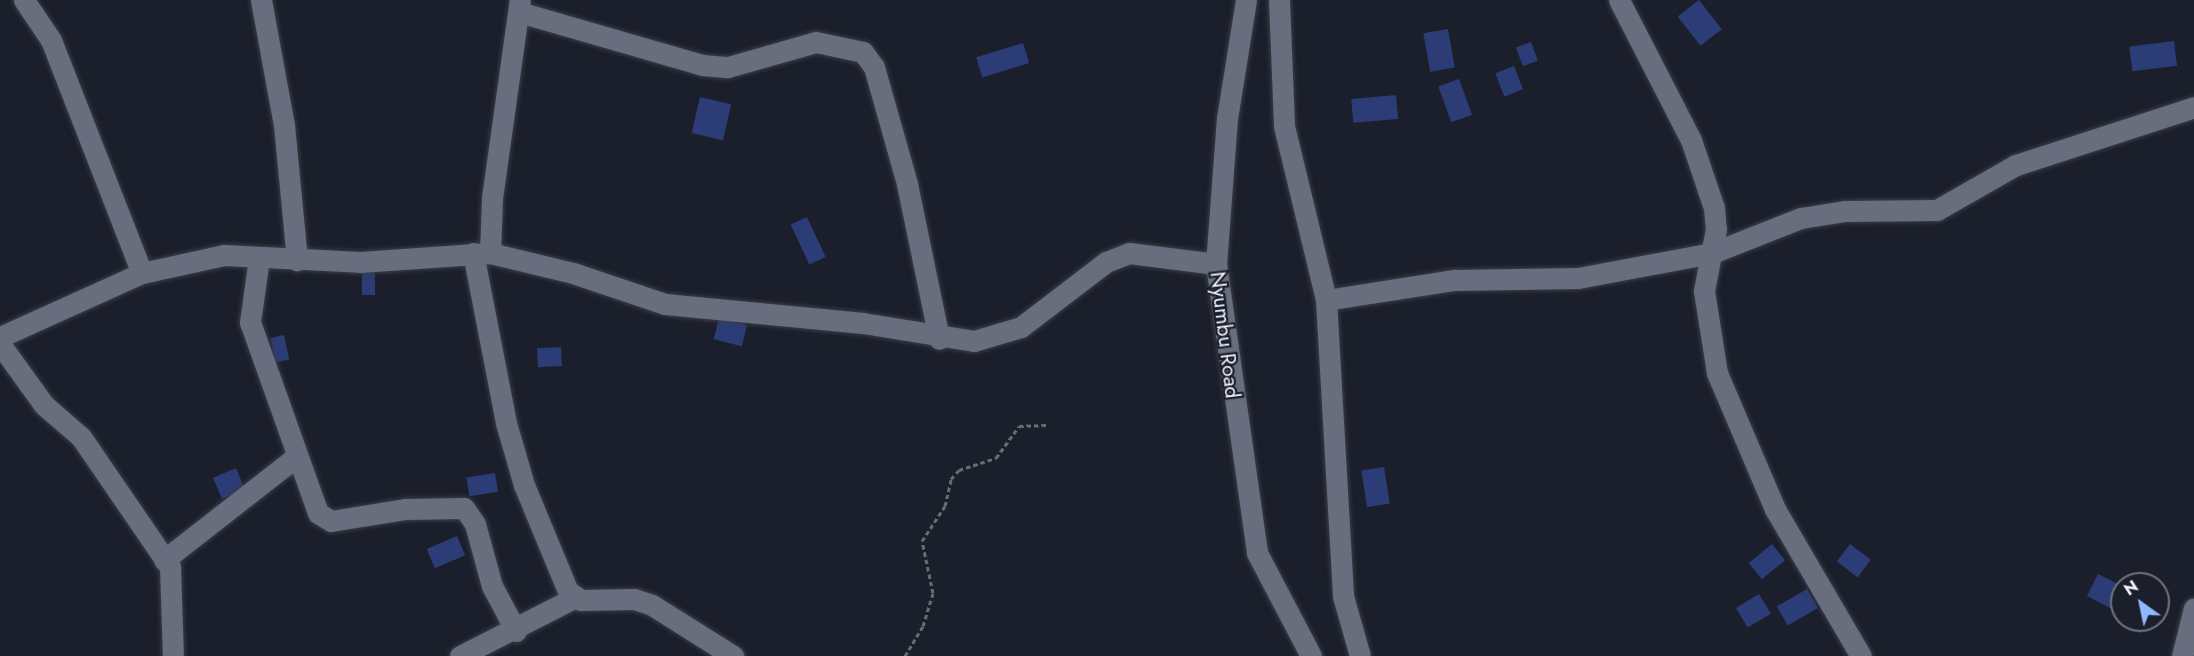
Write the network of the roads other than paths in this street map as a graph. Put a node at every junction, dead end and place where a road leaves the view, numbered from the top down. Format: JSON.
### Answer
{"nodes":[{"id":1,"x":261,"y":0,"type":"edge"},
{"id":2,"x":1246,"y":0,"type":"edge"},
{"id":3,"x":1279,"y":0,"type":"edge"},
{"id":4,"x":1619,"y":0,"type":"edge"},
{"id":5,"x":33,"y":2,"type":"edge"},
{"id":6,"x":519,"y":6,"type":"edge"},
{"id":7,"x":2194,"y":107,"type":"edge"},
{"id":8,"x":481,"y":253,"type":"junction"},
{"id":9,"x":1712,"y":253,"type":"junction"},
{"id":10,"x":259,"y":258,"type":"junction"},
{"id":11,"x":297,"y":260,"type":"junction"},
{"id":12,"x":1216,"y":264,"type":"junction"},
{"id":13,"x":142,"y":273,"type":"junction"},
{"id":14,"x":1326,"y":300,"type":"junction"},
{"id":15,"x":1,"y":338,"type":"edge"},
{"id":16,"x":939,"y":339,"type":"junction"},
{"id":17,"x":296,"y":457,"type":"junction"},
{"id":18,"x":164,"y":560,"type":"junction"},
{"id":19,"x":574,"y":598,"type":"junction"},
{"id":20,"x":2194,"y":608,"type":"edge"},
{"id":21,"x":516,"y":632,"type":"junction"},
{"id":22,"x":173,"y":656,"type":"edge"},
{"id":23,"x":460,"y":656,"type":"edge"},
{"id":24,"x":733,"y":656,"type":"edge"},
{"id":25,"x":1311,"y":656,"type":"edge"},
{"id":26,"x":1360,"y":656,"type":"edge"},
{"id":27,"x":1861,"y":656,"type":"edge"},
{"id":28,"x":2182,"y":656,"type":"edge"}],
"edges":[{"from":1,"to":11,"type":"street"},
{"from":2,"to":12,"type":"street","name":"Nyumbu Road"},
{"from":3,"to":14,"type":"street"},
{"from":4,"to":9,"type":"street"},
{"from":5,"to":13,"type":"street"},
{"from":6,"to":8,"type":"street"},
{"from":6,"to":16,"type":"street"},
{"from":7,"to":9,"type":"street"},
{"from":8,"to":11,"type":"street"},
{"from":8,"to":16,"type":"street"},
{"from":8,"to":19,"type":"street"},
{"from":9,"to":14,"type":"street"},
{"from":9,"to":27,"type":"street"},
{"from":10,"to":11,"type":"street"},
{"from":10,"to":13,"type":"street"},
{"from":10,"to":17,"type":"street"},
{"from":12,"to":16,"type":"street"},
{"from":12,"to":25,"type":"street","name":"Nyumbu Road"},
{"from":13,"to":15,"type":"street"},
{"from":14,"to":26,"type":"street"},
{"from":15,"to":18,"type":"street"},
{"from":17,"to":18,"type":"street"},
{"from":17,"to":21,"type":"street"},
{"from":18,"to":22,"type":"street"},
{"from":19,"to":21,"type":"street"},
{"from":19,"to":24,"type":"street"},
{"from":20,"to":28,"type":"street"},
{"from":21,"to":23,"type":"street"}]}
